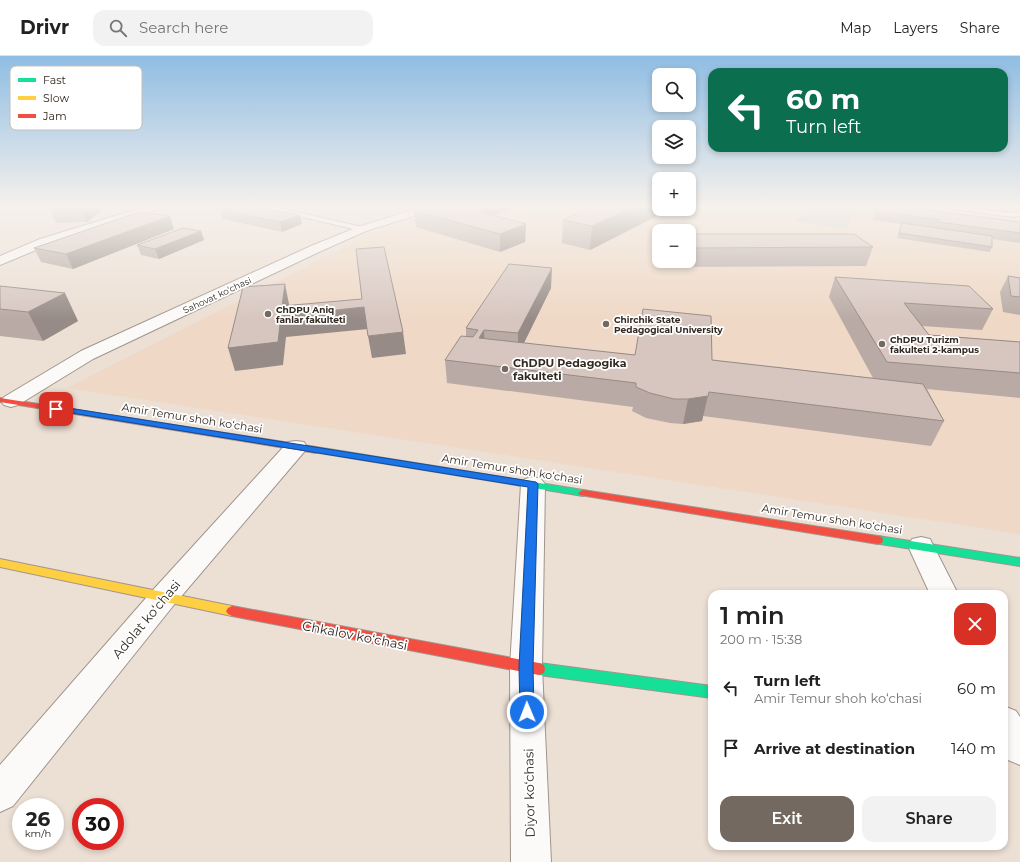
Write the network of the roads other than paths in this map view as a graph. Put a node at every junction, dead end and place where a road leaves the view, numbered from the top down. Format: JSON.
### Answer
{"nodes":[{"id":1,"x":37,"y":245,"type":"edge"},
{"id":2,"x":326,"y":245,"type":"edge"},
{"id":3,"x":4,"y":257,"type":"edge"},
{"id":4,"x":5,"y":401,"type":"edge"},
{"id":5,"x":296,"y":447,"type":"junction"},
{"id":6,"x":533,"y":484,"type":"junction"},
{"id":7,"x":921,"y":546,"type":"junction"},
{"id":8,"x":1020,"y":562,"type":"edge"},
{"id":9,"x":0,"y":563,"type":"edge"},
{"id":10,"x":942,"y":590,"type":"edge"},
{"id":11,"x":163,"y":598,"type":"junction"},
{"id":12,"x":526,"y":667,"type":"junction"},
{"id":13,"x":708,"y":691,"type":"edge"},
{"id":14,"x":0,"y":793,"type":"edge"},
{"id":15,"x":531,"y":862,"type":"edge"}],
"edges":[{"from":1,"to":3,"type":"street"},
{"from":2,"to":4,"type":"street","name":"Sahovat ko‘chasi"},
{"from":4,"to":5,"type":"main road","name":"Amir Temur shoh ko‘chasi"},
{"from":5,"to":6,"type":"main road","name":"Amir Temur shoh ko‘chasi"},
{"from":5,"to":11,"type":"street","name":"Adolat ko‘chasi"},
{"from":6,"to":7,"type":"main road","name":"Amir Temur shoh ko‘chasi"},
{"from":6,"to":12,"type":"street","name":"Diyor ko‘chasi"},
{"from":7,"to":8,"type":"main road","name":"Amir Temur shoh ko‘chasi"},
{"from":7,"to":10,"type":"street"},
{"from":9,"to":11,"type":"main road","name":"Chkalov ko‘chasi"},
{"from":11,"to":12,"type":"main road","name":"Chkalov ko‘chasi"},
{"from":11,"to":14,"type":"street","name":"Adolat ko‘chasi"},
{"from":12,"to":13,"type":"main road","name":"Chkalov ko‘chasi"},
{"from":12,"to":15,"type":"street","name":"Diyor ko‘chasi"}]}
